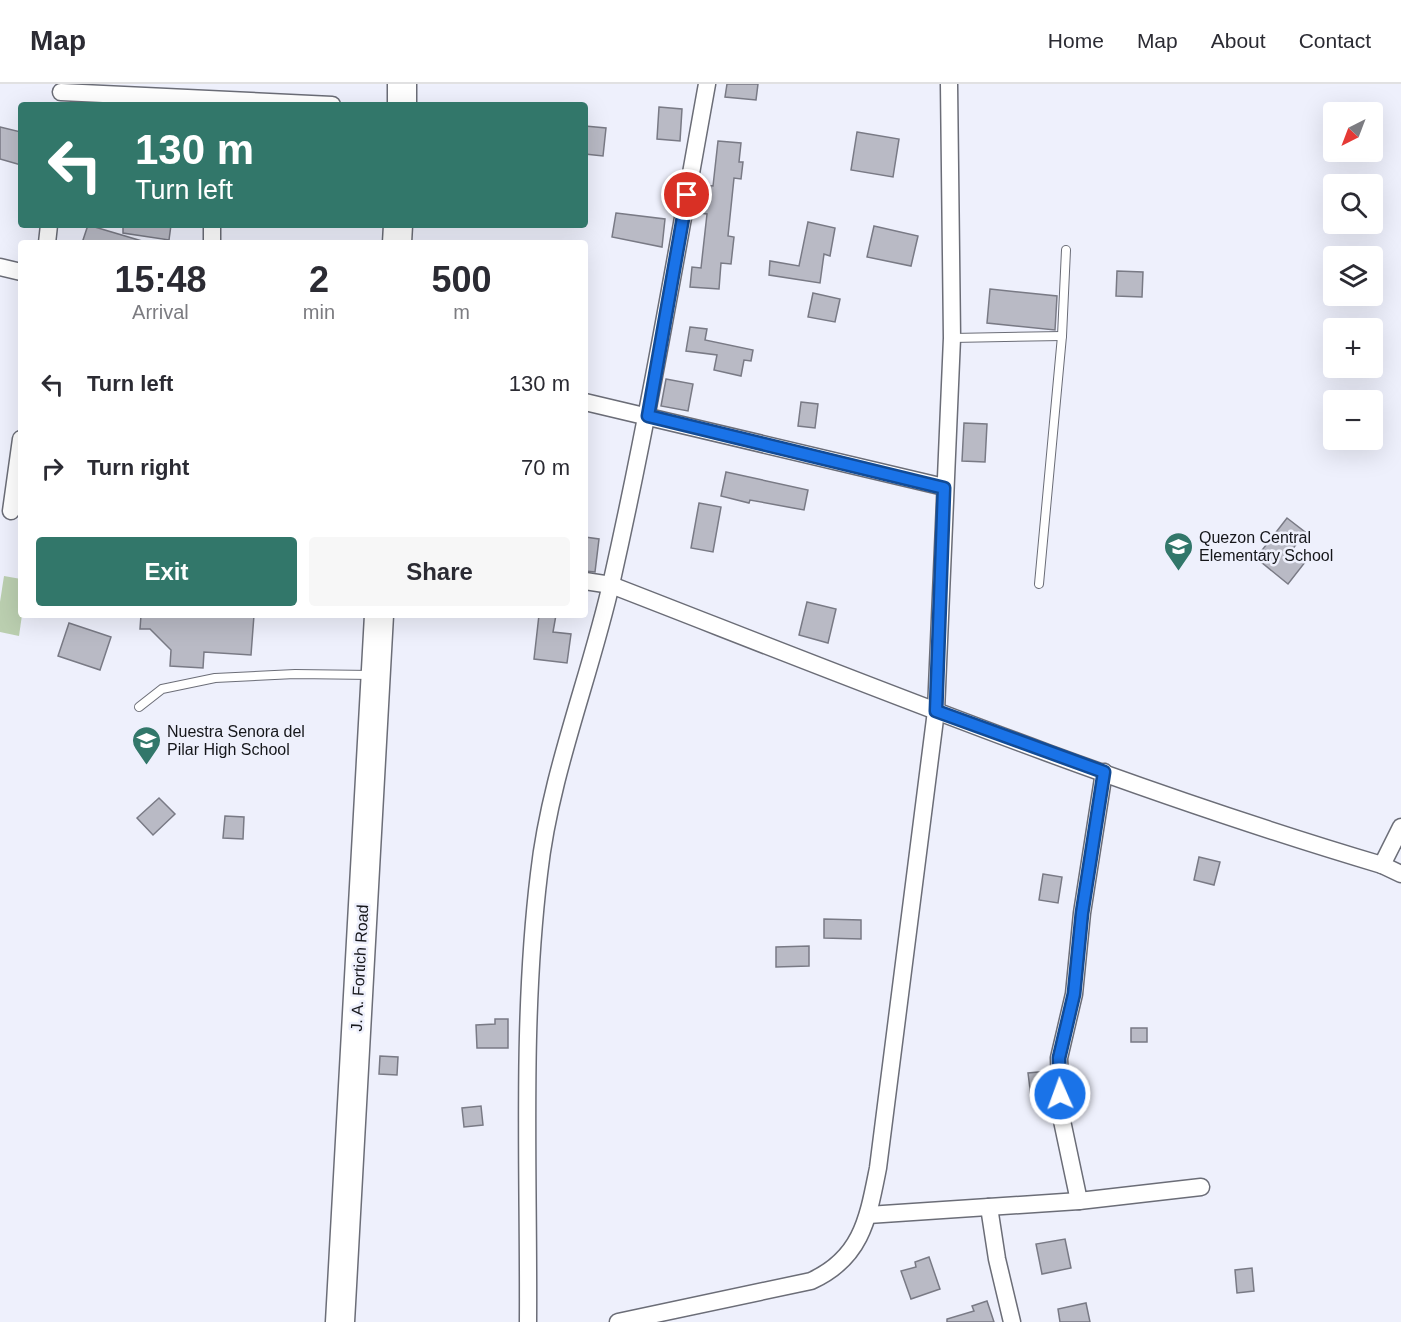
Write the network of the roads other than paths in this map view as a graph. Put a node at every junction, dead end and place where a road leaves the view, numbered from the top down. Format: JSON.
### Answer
{"nodes":[{"id":1,"x":402,"y":84,"type":"edge"},
{"id":2,"x":707,"y":84,"type":"edge"},
{"id":3,"x":950,"y":84,"type":"edge"},
{"id":4,"x":61,"y":94,"type":"edge"},
{"id":5,"x":218,"y":96,"type":"edge"},
{"id":6,"x":294,"y":102,"type":"edge"},
{"id":7,"x":402,"y":102,"type":"edge"},
{"id":8,"x":1066,"y":250,"type":"dead end"},
{"id":9,"x":0,"y":267,"type":"edge"},
{"id":10,"x":18,"y":271,"type":"edge"},
{"id":11,"x":1062,"y":336,"type":"junction"},
{"id":12,"x":952,"y":338,"type":"junction"},
{"id":13,"x":588,"y":403,"type":"edge"},
{"id":14,"x":648,"y":416,"type":"junction"},
{"id":15,"x":18,"y":461,"type":"edge"},
{"id":16,"x":944,"y":488,"type":"junction"},
{"id":17,"x":11,"y":511,"type":"edge"},
{"id":18,"x":588,"y":581,"type":"edge"},
{"id":19,"x":1039,"y":584,"type":"dead end"},
{"id":20,"x":611,"y":585,"type":"junction"},
{"id":21,"x":379,"y":618,"type":"edge"},
{"id":22,"x":376,"y":675,"type":"junction"},
{"id":23,"x":139,"y":707,"type":"dead end"},
{"id":24,"x":936,"y":711,"type":"junction"},
{"id":25,"x":1104,"y":772,"type":"junction"},
{"id":26,"x":1401,"y":827,"type":"edge"},
{"id":27,"x":1382,"y":865,"type":"junction"},
{"id":28,"x":1401,"y":874,"type":"edge"},
{"id":29,"x":1201,"y":1187,"type":"dead end"},
{"id":30,"x":1079,"y":1201,"type":"junction"},
{"id":31,"x":990,"y":1207,"type":"junction"},
{"id":32,"x":868,"y":1215,"type":"junction"},
{"id":33,"x":340,"y":1322,"type":"edge"},
{"id":34,"x":528,"y":1322,"type":"edge"},
{"id":35,"x":618,"y":1322,"type":"edge"},
{"id":36,"x":1012,"y":1322,"type":"edge"}],
"edges":[{"from":1,"to":7,"type":"highway"},
{"from":2,"to":14,"type":"street"},
{"from":3,"to":12,"type":"street"},
{"from":4,"to":5,"type":"street"},
{"from":5,"to":6,"type":"street"},
{"from":8,"to":11,"type":"lane"},
{"from":9,"to":10,"type":"street"},
{"from":11,"to":12,"type":"lane"},
{"from":11,"to":19,"type":"lane"},
{"from":12,"to":16,"type":"street"},
{"from":13,"to":14,"type":"street"},
{"from":14,"to":16,"type":"street"},
{"from":14,"to":20,"type":"street"},
{"from":15,"to":17,"type":"street"},
{"from":16,"to":24,"type":"street"},
{"from":18,"to":20,"type":"street"},
{"from":20,"to":24,"type":"street"},
{"from":20,"to":34,"type":"street"},
{"from":21,"to":22,"type":"highway","name":"J. A. Fortich Road"},
{"from":22,"to":23,"type":"lane"},
{"from":22,"to":33,"type":"highway","name":"J. A. Fortich Road"},
{"from":24,"to":25,"type":"street"},
{"from":24,"to":32,"type":"street"},
{"from":25,"to":27,"type":"street"},
{"from":25,"to":30,"type":"street"},
{"from":26,"to":27,"type":"street"},
{"from":27,"to":28,"type":"street"},
{"from":29,"to":30,"type":"street"},
{"from":30,"to":31,"type":"street"},
{"from":31,"to":32,"type":"street"},
{"from":31,"to":36,"type":"street"},
{"from":32,"to":35,"type":"street"}]}
